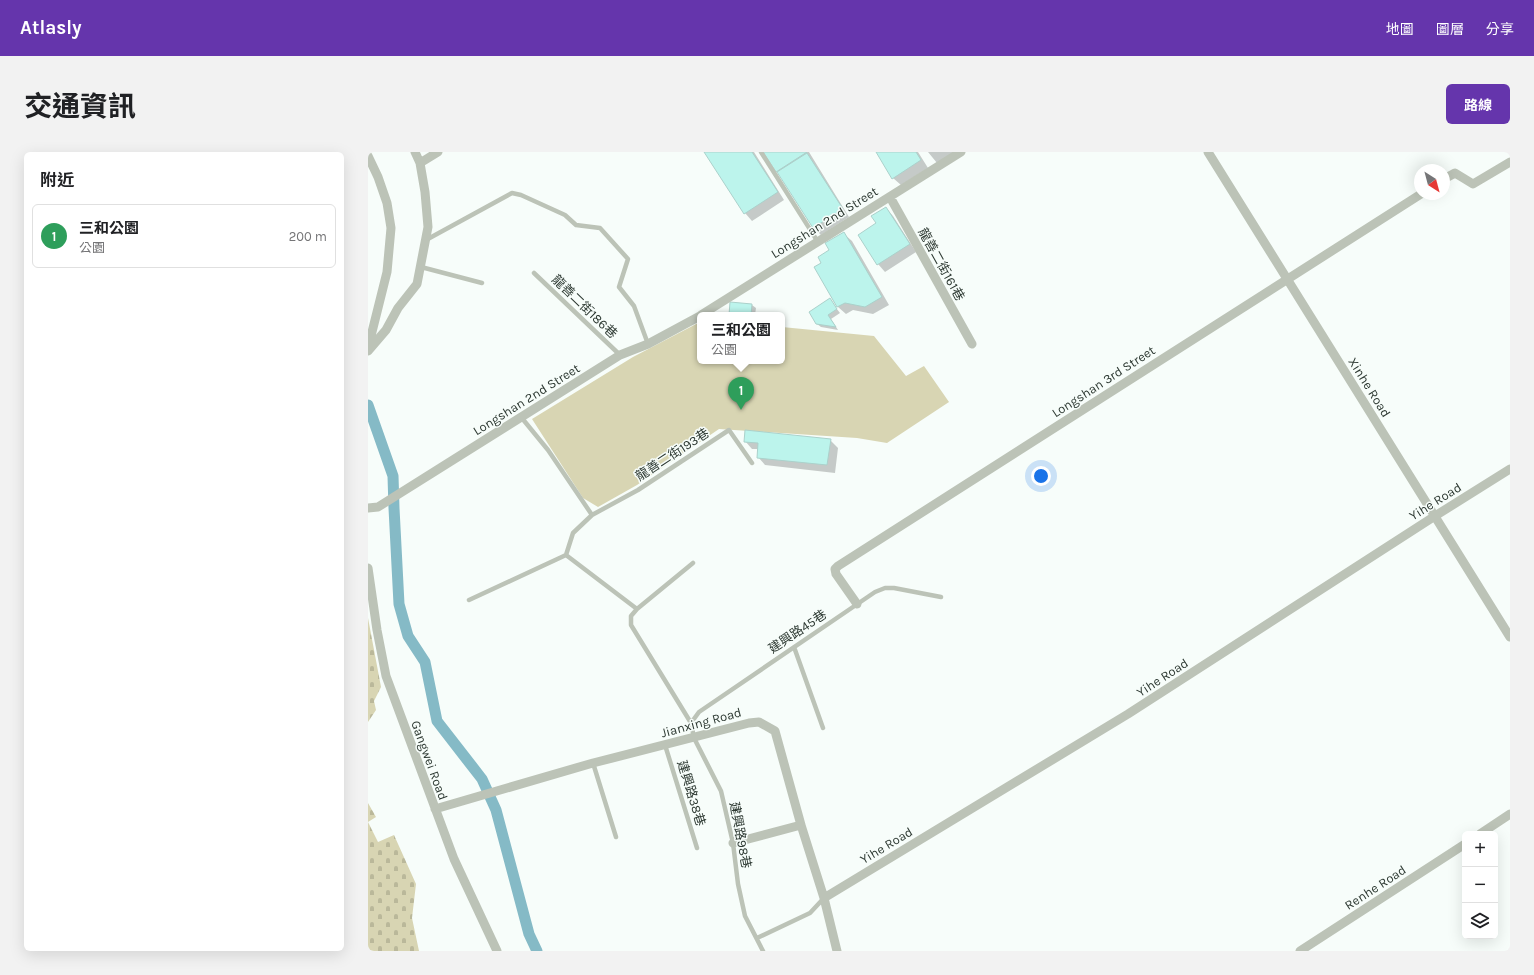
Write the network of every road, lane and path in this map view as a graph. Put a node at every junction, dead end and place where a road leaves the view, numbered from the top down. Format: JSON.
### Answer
{"nodes":[{"id":1,"x":415,"y":152,"type":"edge"},
{"id":2,"x":438,"y":152,"type":"edge"},
{"id":3,"x":762,"y":152,"type":"edge"},
{"id":4,"x":961,"y":152,"type":"edge"},
{"id":5,"x":1208,"y":152,"type":"edge"},
{"id":6,"x":368,"y":156,"type":"edge"},
{"id":7,"x":1510,"y":162,"type":"edge"},
{"id":8,"x":420,"y":163,"type":"junction"},
{"id":9,"x":1450,"y":175,"type":"edge"},
{"id":10,"x":890,"y":197,"type":"junction"},
{"id":11,"x":1414,"y":198,"type":"edge"},
{"id":12,"x":426,"y":240,"type":"junction"},
{"id":13,"x":818,"y":242,"type":"junction"},
{"id":14,"x":421,"y":267,"type":"junction"},
{"id":15,"x":534,"y":273,"type":"dead end"},
{"id":16,"x":1287,"y":279,"type":"junction"},
{"id":17,"x":482,"y":283,"type":"dead end"},
{"id":18,"x":706,"y":312,"type":"edge"},
{"id":19,"x":697,"y":317,"type":"edge"},
{"id":20,"x":648,"y":344,"type":"junction"},
{"id":21,"x":972,"y":344,"type":"dead end"},
{"id":22,"x":368,"y":350,"type":"edge"},
{"id":23,"x":620,"y":355,"type":"junction"},
{"id":24,"x":521,"y":418,"type":"junction"},
{"id":25,"x":752,"y":463,"type":"dead end"},
{"id":26,"x":1510,"y":469,"type":"edge"},
{"id":27,"x":368,"y":508,"type":"edge"},
{"id":28,"x":592,"y":515,"type":"junction"},
{"id":29,"x":1435,"y":516,"type":"junction"},
{"id":30,"x":566,"y":555,"type":"junction"},
{"id":31,"x":692,"y":563,"type":"dead end"},
{"id":32,"x":368,"y":568,"type":"edge"},
{"id":33,"x":942,"y":597,"type":"dead end"},
{"id":34,"x":469,"y":600,"type":"dead end"},
{"id":35,"x":856,"y":604,"type":"junction"},
{"id":36,"x":637,"y":609,"type":"junction"},
{"id":37,"x":1510,"y":637,"type":"edge"},
{"id":38,"x":794,"y":647,"type":"junction"},
{"id":39,"x":691,"y":723,"type":"junction"},
{"id":40,"x":823,"y":728,"type":"dead end"},
{"id":41,"x":694,"y":738,"type":"junction"},
{"id":42,"x":665,"y":745,"type":"junction"},
{"id":43,"x":593,"y":763,"type":"junction"},
{"id":44,"x":435,"y":810,"type":"junction"},
{"id":45,"x":1510,"y":814,"type":"edge"},
{"id":46,"x":801,"y":825,"type":"junction"},
{"id":47,"x":1484,"y":831,"type":"edge"},
{"id":48,"x":616,"y":837,"type":"dead end"},
{"id":49,"x":733,"y":843,"type":"junction"},
{"id":50,"x":1462,"y":846,"type":"edge"},
{"id":51,"x":697,"y":848,"type":"dead end"},
{"id":52,"x":824,"y":898,"type":"junction"},
{"id":53,"x":757,"y":938,"type":"junction"},
{"id":54,"x":497,"y":951,"type":"edge"},
{"id":55,"x":763,"y":951,"type":"edge"},
{"id":56,"x":837,"y":951,"type":"edge"},
{"id":57,"x":1300,"y":951,"type":"edge"}],
"edges":[{"from":1,"to":8,"type":"street"},
{"from":2,"to":8,"type":"street"},
{"from":3,"to":13,"type":"lane"},
{"from":4,"to":10,"type":"street","name":"Longshan 2nd Street"},
{"from":5,"to":16,"type":"street","name":"Xinhe Road"},
{"from":6,"to":22,"type":"street"},
{"from":7,"to":9,"type":"street"},
{"from":8,"to":12,"type":"street"},
{"from":10,"to":13,"type":"street","name":"Longshan 2nd Street"},
{"from":10,"to":21,"type":"street","name":"龍善二街161巷"},
{"from":11,"to":16,"type":"street","name":"Longshan 3rd Street"},
{"from":12,"to":14,"type":"street"},
{"from":12,"to":20,"type":"lane"},
{"from":13,"to":18,"type":"street","name":"Longshan 2nd Street"},
{"from":14,"to":17,"type":"lane"},
{"from":14,"to":22,"type":"street"},
{"from":15,"to":23,"type":"lane","name":"龍善二街186巷"},
{"from":16,"to":29,"type":"street","name":"Xinhe Road"},
{"from":16,"to":35,"type":"street","name":"Longshan 3rd Street"},
{"from":19,"to":20,"type":"street","name":"Longshan 2nd Street"},
{"from":20,"to":23,"type":"street","name":"Longshan 2nd Street"},
{"from":23,"to":24,"type":"street","name":"Longshan 2nd Street"},
{"from":24,"to":27,"type":"street","name":"Longshan 2nd Street"},
{"from":24,"to":28,"type":"lane"},
{"from":25,"to":28,"type":"lane","name":"龍善二街193巷"},
{"from":26,"to":29,"type":"street","name":"Yihe Road"},
{"from":28,"to":30,"type":"lane","name":"龍善二街193巷"},
{"from":29,"to":37,"type":"street","name":"Xinhe Road"},
{"from":29,"to":52,"type":"street","name":"Yihe Road"},
{"from":30,"to":34,"type":"lane"},
{"from":30,"to":36,"type":"lane"},
{"from":31,"to":36,"type":"lane"},
{"from":32,"to":44,"type":"street","name":"Gangwei Road"},
{"from":33,"to":35,"type":"lane","name":"建興路45巷"},
{"from":35,"to":38,"type":"lane","name":"建興路45巷"},
{"from":36,"to":39,"type":"lane"},
{"from":38,"to":39,"type":"lane","name":"建興路45巷"},
{"from":38,"to":40,"type":"lane"},
{"from":39,"to":41,"type":"lane"},
{"from":41,"to":42,"type":"street","name":"Jianxing Road"},
{"from":41,"to":46,"type":"street","name":"Jianxing Road"},
{"from":41,"to":49,"type":"lane","name":"建興路98巷"},
{"from":42,"to":43,"type":"street","name":"Jianxing Road"},
{"from":42,"to":51,"type":"lane","name":"建興路38巷"},
{"from":43,"to":44,"type":"street","name":"Jianxing Road"},
{"from":43,"to":48,"type":"lane"},
{"from":44,"to":54,"type":"street","name":"Gangwei Road"},
{"from":45,"to":47,"type":"street"},
{"from":46,"to":49,"type":"street"},
{"from":46,"to":52,"type":"street","name":"Jianxing Road"},
{"from":49,"to":53,"type":"lane","name":"建興路98巷"},
{"from":50,"to":57,"type":"street","name":"Renhe Road"},
{"from":52,"to":53,"type":"lane"},
{"from":52,"to":56,"type":"street","name":"Jianxing Road"},
{"from":53,"to":55,"type":"lane","name":"建興路98巷"}]}
